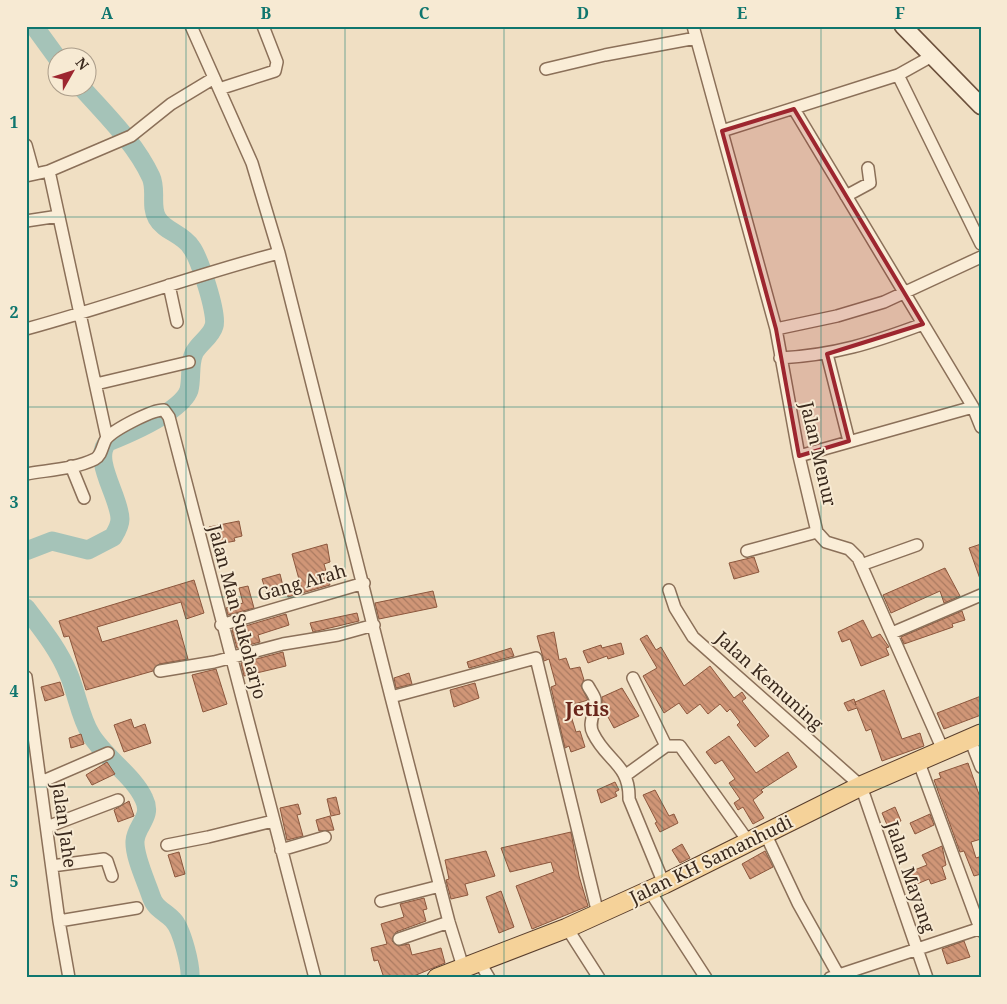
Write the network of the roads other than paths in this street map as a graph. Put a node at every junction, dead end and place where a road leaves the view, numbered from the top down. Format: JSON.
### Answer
{"nodes":[{"id":1,"x":191,"y":26,"type":"edge"},
{"id":2,"x":264,"y":26,"type":"edge"},
{"id":3,"x":693,"y":26,"type":"edge"},
{"id":4,"x":903,"y":26,"type":"edge"},
{"id":5,"x":696,"y":38,"type":"junction"},
{"id":6,"x":932,"y":56,"type":"junction"},
{"id":7,"x":546,"y":69,"type":"dead end"},
{"id":8,"x":898,"y":75,"type":"junction"},
{"id":9,"x":217,"y":84,"type":"junction"},
{"id":10,"x":981,"y":106,"type":"edge"},
{"id":11,"x":794,"y":109,"type":"junction"},
{"id":12,"x":722,"y":131,"type":"junction"},
{"id":13,"x":26,"y":145,"type":"edge"},
{"id":14,"x":868,"y":168,"type":"dead end"},
{"id":15,"x":49,"y":171,"type":"junction"},
{"id":16,"x":30,"y":175,"type":"edge"},
{"id":17,"x":846,"y":196,"type":"junction"},
{"id":18,"x":59,"y":216,"type":"junction"},
{"id":19,"x":26,"y":221,"type":"edge"},
{"id":20,"x":981,"y":244,"type":"edge"},
{"id":21,"x":279,"y":253,"type":"junction"},
{"id":22,"x":981,"y":257,"type":"edge"},
{"id":23,"x":169,"y":285,"type":"junction"},
{"id":24,"x":904,"y":292,"type":"junction"},
{"id":25,"x":80,"y":314,"type":"junction"},
{"id":26,"x":177,"y":322,"type":"dead end"},
{"id":27,"x":923,"y":324,"type":"junction"},
{"id":28,"x":776,"y":329,"type":"junction"},
{"id":29,"x":26,"y":330,"type":"edge"},
{"id":30,"x":827,"y":354,"type":"junction"},
{"id":31,"x":780,"y":358,"type":"junction"},
{"id":32,"x":189,"y":362,"type":"dead end"},
{"id":33,"x":96,"y":384,"type":"junction"},
{"id":34,"x":972,"y":407,"type":"junction"},
{"id":35,"x":981,"y":427,"type":"edge"},
{"id":36,"x":107,"y":438,"type":"junction"},
{"id":37,"x":849,"y":441,"type":"junction"},
{"id":38,"x":799,"y":456,"type":"junction"},
{"id":39,"x":71,"y":466,"type":"junction"},
{"id":40,"x":26,"y":474,"type":"edge"},
{"id":41,"x":84,"y":498,"type":"dead end"},
{"id":42,"x":818,"y":532,"type":"junction"},
{"id":43,"x":917,"y":545,"type":"dead end"},
{"id":44,"x":747,"y":551,"type":"dead end"},
{"id":45,"x":862,"y":565,"type":"junction"},
{"id":46,"x":364,"y":583,"type":"junction"},
{"id":47,"x":669,"y":590,"type":"dead end"},
{"id":48,"x":981,"y":595,"type":"edge"},
{"id":49,"x":222,"y":624,"type":"junction"},
{"id":50,"x":374,"y":625,"type":"junction"},
{"id":51,"x":892,"y":633,"type":"junction"},
{"id":52,"x":230,"y":658,"type":"junction"},
{"id":53,"x":160,"y":671,"type":"dead end"},
{"id":54,"x":26,"y":677,"type":"edge"},
{"id":55,"x":633,"y":678,"type":"dead end"},
{"id":56,"x":588,"y":686,"type":"dead end"},
{"id":57,"x":391,"y":697,"type":"junction"},
{"id":58,"x":976,"y":737,"type":"edge"},
{"id":59,"x":666,"y":746,"type":"junction"},
{"id":60,"x":31,"y":750,"type":"edge"},
{"id":61,"x":943,"y":750,"type":"junction"},
{"id":62,"x":108,"y":753,"type":"dead end"},
{"id":63,"x":918,"y":760,"type":"junction"},
{"id":64,"x":981,"y":767,"type":"edge"},
{"id":65,"x":626,"y":775,"type":"junction"},
{"id":66,"x":41,"y":782,"type":"junction"},
{"id":67,"x":861,"y":786,"type":"junction"},
{"id":68,"x":118,"y":800,"type":"dead end"},
{"id":69,"x":273,"y":821,"type":"junction"},
{"id":70,"x":47,"y":827,"type":"junction"},
{"id":71,"x":325,"y":837,"type":"dead end"},
{"id":72,"x":757,"y":837,"type":"junction"},
{"id":73,"x":167,"y":845,"type":"dead end"},
{"id":74,"x":281,"y":850,"type":"junction"},
{"id":75,"x":52,"y":866,"type":"junction"},
{"id":76,"x":112,"y":876,"type":"dead end"},
{"id":77,"x":440,"y":886,"type":"junction"},
{"id":78,"x":656,"y":887,"type":"junction"},
{"id":79,"x":382,"y":900,"type":"dead end"},
{"id":80,"x":137,"y":908,"type":"dead end"},
{"id":81,"x":598,"y":914,"type":"junction"},
{"id":82,"x":59,"y":922,"type":"junction"},
{"id":83,"x":449,"y":922,"type":"junction"},
{"id":84,"x":567,"y":928,"type":"junction"},
{"id":85,"x":980,"y":929,"type":"edge"},
{"id":86,"x":399,"y":939,"type":"dead end"},
{"id":87,"x":916,"y":949,"type":"junction"},
{"id":88,"x":471,"y":964,"type":"junction"},
{"id":89,"x":836,"y":977,"type":"edge"},
{"id":90,"x":69,"y":978,"type":"edge"},
{"id":91,"x":315,"y":978,"type":"edge"},
{"id":92,"x":437,"y":978,"type":"edge"},
{"id":93,"x":489,"y":978,"type":"edge"},
{"id":94,"x":599,"y":978,"type":"edge"},
{"id":95,"x":706,"y":978,"type":"edge"},
{"id":96,"x":927,"y":978,"type":"edge"}],
"edges":[{"from":1,"to":9,"type":"street"},
{"from":2,"to":9,"type":"street"},
{"from":3,"to":5,"type":"street","name":"Jalan Menur"},
{"from":4,"to":6,"type":"main road"},
{"from":5,"to":7,"type":"street"},
{"from":5,"to":12,"type":"street","name":"Jalan Menur"},
{"from":6,"to":8,"type":"street"},
{"from":6,"to":10,"type":"main road"},
{"from":8,"to":11,"type":"street"},
{"from":8,"to":20,"type":"street"},
{"from":9,"to":15,"type":"street"},
{"from":9,"to":21,"type":"street"},
{"from":11,"to":12,"type":"street"},
{"from":11,"to":17,"type":"street"},
{"from":12,"to":28,"type":"street","name":"Jalan Menur"},
{"from":13,"to":16,"type":"street"},
{"from":14,"to":17,"type":"street"},
{"from":15,"to":16,"type":"street"},
{"from":15,"to":18,"type":"street"},
{"from":17,"to":24,"type":"street"},
{"from":18,"to":19,"type":"street"},
{"from":18,"to":25,"type":"street"},
{"from":21,"to":23,"type":"street"},
{"from":21,"to":46,"type":"street"},
{"from":22,"to":24,"type":"street"},
{"from":23,"to":25,"type":"street"},
{"from":23,"to":26,"type":"street"},
{"from":24,"to":27,"type":"street"},
{"from":24,"to":28,"type":"street"},
{"from":25,"to":29,"type":"street"},
{"from":25,"to":33,"type":"street"},
{"from":27,"to":30,"type":"street"},
{"from":27,"to":34,"type":"street"},
{"from":28,"to":31,"type":"street","name":"Jalan Menur"},
{"from":30,"to":31,"type":"street"},
{"from":30,"to":37,"type":"street"},
{"from":31,"to":38,"type":"street","name":"Jalan Menur"},
{"from":32,"to":33,"type":"street"},
{"from":33,"to":36,"type":"street"},
{"from":34,"to":35,"type":"street"},
{"from":34,"to":37,"type":"street"},
{"from":36,"to":39,"type":"street","name":"Jalan Man Sukoharjo"},
{"from":36,"to":49,"type":"street","name":"Jalan Man Sukoharjo"},
{"from":37,"to":38,"type":"street"},
{"from":38,"to":42,"type":"street","name":"Jalan Menur"},
{"from":39,"to":40,"type":"street","name":"Jalan Man Sukoharjo"},
{"from":39,"to":41,"type":"street"},
{"from":42,"to":44,"type":"street"},
{"from":42,"to":45,"type":"street","name":"Jalan Menur"},
{"from":43,"to":45,"type":"street"},
{"from":45,"to":51,"type":"street","name":"Jalan Menur"},
{"from":46,"to":49,"type":"street","name":"Gang Arah"},
{"from":46,"to":50,"type":"street"},
{"from":47,"to":67,"type":"street","name":"Jalan Kemuning"},
{"from":48,"to":51,"type":"street"},
{"from":49,"to":52,"type":"street","name":"Jalan Man Sukoharjo"},
{"from":50,"to":52,"type":"street"},
{"from":50,"to":57,"type":"street"},
{"from":51,"to":61,"type":"street","name":"Jalan Menur"},
{"from":52,"to":53,"type":"street"},
{"from":52,"to":69,"type":"street","name":"Jalan Man Sukoharjo"},
{"from":54,"to":60,"type":"street","name":"Jalan Jahe"},
{"from":55,"to":59,"type":"street"},
{"from":56,"to":65,"type":"street"},
{"from":57,"to":77,"type":"street"},
{"from":57,"to":81,"type":"street"},
{"from":58,"to":61,"type":"main road","name":"Jalan KH Samanhudi"},
{"from":58,"to":64,"type":"street"},
{"from":59,"to":65,"type":"street"},
{"from":59,"to":72,"type":"street"},
{"from":60,"to":66,"type":"street","name":"Jalan Jahe"},
{"from":61,"to":63,"type":"main road","name":"Jalan KH Samanhudi"},
{"from":62,"to":66,"type":"street"},
{"from":63,"to":67,"type":"main road","name":"Jalan KH Samanhudi"},
{"from":63,"to":85,"type":"street"},
{"from":65,"to":78,"type":"street"},
{"from":66,"to":70,"type":"street","name":"Jalan Jahe"},
{"from":67,"to":72,"type":"main road","name":"Jalan KH Samanhudi"},
{"from":67,"to":87,"type":"street","name":"Jalan Mayang"},
{"from":68,"to":70,"type":"street"},
{"from":69,"to":73,"type":"street"},
{"from":69,"to":74,"type":"street","name":"Jalan Man Sukoharjo"},
{"from":70,"to":75,"type":"street","name":"Jalan Jahe"},
{"from":71,"to":74,"type":"street"},
{"from":72,"to":78,"type":"main road","name":"Jalan KH Samanhudi"},
{"from":72,"to":89,"type":"street"},
{"from":74,"to":91,"type":"street","name":"Jalan Man Sukoharjo"},
{"from":75,"to":76,"type":"street"},
{"from":75,"to":82,"type":"street","name":"Jalan Jahe"},
{"from":77,"to":79,"type":"street"},
{"from":77,"to":83,"type":"street"},
{"from":78,"to":81,"type":"main road","name":"Jalan KH Samanhudi"},
{"from":78,"to":95,"type":"street"},
{"from":80,"to":82,"type":"street"},
{"from":81,"to":84,"type":"main road","name":"Jalan KH Samanhudi"},
{"from":82,"to":90,"type":"street","name":"Jalan Jahe"},
{"from":83,"to":86,"type":"street"},
{"from":83,"to":88,"type":"street"},
{"from":84,"to":88,"type":"main road","name":"Jalan KH Samanhudi"},
{"from":84,"to":94,"type":"street"},
{"from":85,"to":87,"type":"street"},
{"from":87,"to":89,"type":"street"},
{"from":87,"to":96,"type":"street","name":"Jalan Mayang"},
{"from":88,"to":92,"type":"main road","name":"Jalan KH Samanhudi"},
{"from":88,"to":93,"type":"street"}]}
